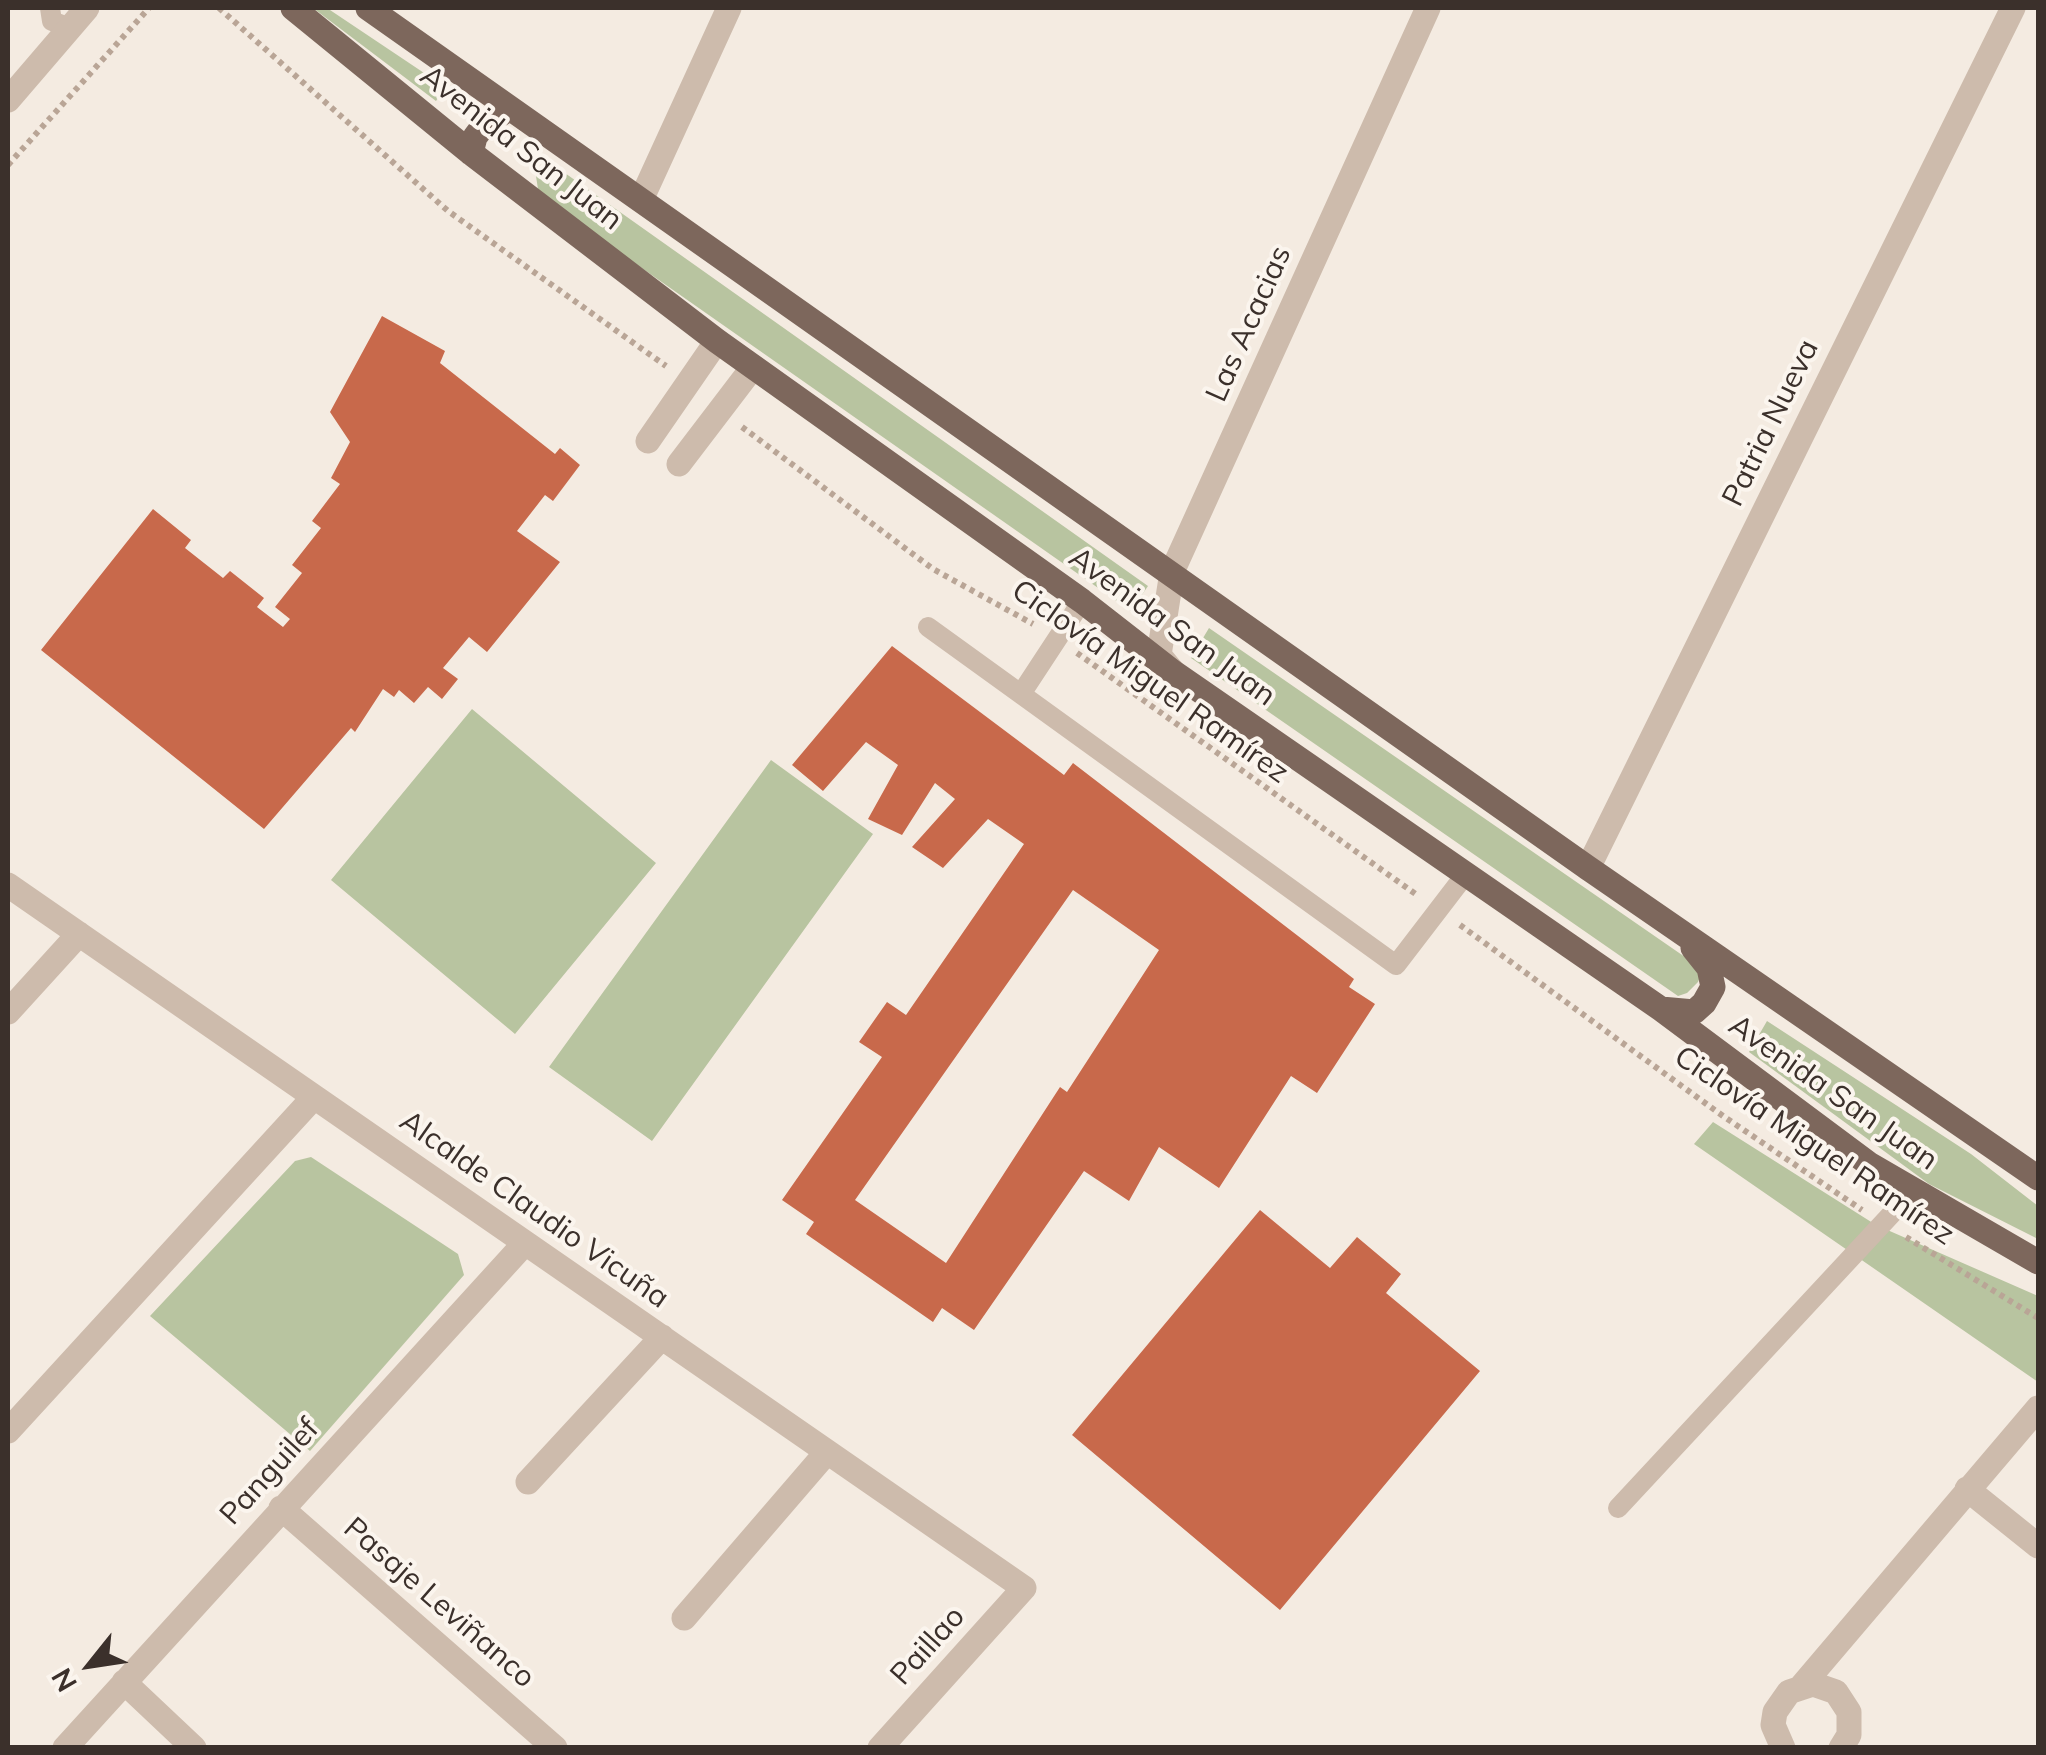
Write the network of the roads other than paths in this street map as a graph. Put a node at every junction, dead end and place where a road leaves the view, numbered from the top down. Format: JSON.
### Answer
{"nodes":[{"id":1,"x":50,"y":8,"type":"edge"},
{"id":2,"x":87,"y":8,"type":"edge"},
{"id":3,"x":294,"y":8,"type":"edge"},
{"id":4,"x":368,"y":8,"type":"edge"},
{"id":5,"x":730,"y":8,"type":"edge"},
{"id":6,"x":1428,"y":8,"type":"edge"},
{"id":7,"x":2013,"y":8,"type":"edge"},
{"id":8,"x":70,"y":28,"type":"junction"},
{"id":9,"x":8,"y":100,"type":"edge"},
{"id":10,"x":510,"y":108,"type":"junction"},
{"id":11,"x":471,"y":153,"type":"junction"},
{"id":12,"x":640,"y":200,"type":"junction"},
{"id":13,"x":717,"y":341,"type":"junction"},
{"id":14,"x":752,"y":367,"type":"junction"},
{"id":15,"x":648,"y":441,"type":"dead end"},
{"id":16,"x":680,"y":464,"type":"dead end"},
{"id":17,"x":1172,"y":572,"type":"junction"},
{"id":18,"x":1082,"y":601,"type":"junction"},
{"id":19,"x":928,"y":627,"type":"dead end"},
{"id":20,"x":1172,"y":672,"type":"junction"},
{"id":21,"x":1020,"y":694,"type":"junction"},
{"id":22,"x":1588,"y":868,"type":"junction"},
{"id":23,"x":1465,"y":875,"type":"junction"},
{"id":24,"x":8,"y":884,"type":"edge"},
{"id":25,"x":1676,"y":929,"type":"junction"},
{"id":26,"x":79,"y":934,"type":"junction"},
{"id":27,"x":1660,"y":1009,"type":"junction"},
{"id":28,"x":8,"y":1012,"type":"edge"},
{"id":29,"x":314,"y":1096,"type":"junction"},
{"id":30,"x":2038,"y":1178,"type":"edge"},
{"id":31,"x":1912,"y":1192,"type":"junction"},
{"id":32,"x":525,"y":1243,"type":"junction"},
{"id":33,"x":2038,"y":1262,"type":"edge"},
{"id":34,"x":662,"y":1337,"type":"junction"},
{"id":35,"x":2038,"y":1408,"type":"edge"},
{"id":36,"x":8,"y":1431,"type":"edge"},
{"id":37,"x":828,"y":1452,"type":"junction"},
{"id":38,"x":528,"y":1482,"type":"dead end"},
{"id":39,"x":1967,"y":1489,"type":"junction"},
{"id":40,"x":281,"y":1508,"type":"junction"},
{"id":41,"x":1618,"y":1508,"type":"dead end"},
{"id":42,"x":2038,"y":1546,"type":"edge"},
{"id":43,"x":1024,"y":1588,"type":"joint"},
{"id":44,"x":684,"y":1618,"type":"dead end"},
{"id":45,"x":124,"y":1682,"type":"junction"},
{"id":46,"x":1800,"y":1688,"type":"junction"},
{"id":47,"x":66,"y":1748,"type":"edge"},
{"id":48,"x":194,"y":1748,"type":"edge"},
{"id":49,"x":556,"y":1748,"type":"edge"},
{"id":50,"x":880,"y":1748,"type":"edge"},
{"id":51,"x":1783,"y":1748,"type":"edge"},
{"id":52,"x":1841,"y":1748,"type":"edge"}],
"edges":[{"from":1,"to":8,"type":"lane"},
{"from":2,"to":8,"type":"street"},
{"from":3,"to":11,"type":"main road","name":"Avenida San Juan"},
{"from":4,"to":10,"type":"main road","name":"Avenida San Juan"},
{"from":5,"to":12,"type":"street"},
{"from":6,"to":17,"type":"street","name":"Las Acacias"},
{"from":7,"to":22,"type":"street","name":"Patria Nueva"},
{"from":8,"to":9,"type":"street"},
{"from":10,"to":11,"type":"main road"},
{"from":10,"to":12,"type":"main road","name":"Avenida San Juan"},
{"from":11,"to":13,"type":"main road","name":"Avenida San Juan"},
{"from":12,"to":17,"type":"main road","name":"Avenida San Juan"},
{"from":13,"to":14,"type":"main road","name":"Avenida San Juan"},
{"from":13,"to":15,"type":"street"},
{"from":14,"to":16,"type":"street"},
{"from":14,"to":18,"type":"main road","name":"Avenida San Juan"},
{"from":17,"to":20,"type":"street","name":"Las Acacias"},
{"from":17,"to":22,"type":"main road","name":"Avenida San Juan"},
{"from":18,"to":20,"type":"main road","name":"Avenida San Juan"},
{"from":18,"to":21,"type":"lane"},
{"from":19,"to":21,"type":"lane"},
{"from":20,"to":23,"type":"main road","name":"Avenida San Juan"},
{"from":21,"to":23,"type":"lane"},
{"from":22,"to":25,"type":"main road","name":"Avenida San Juan"},
{"from":23,"to":27,"type":"main road","name":"Avenida San Juan"},
{"from":24,"to":26,"type":"street","name":"Alcalde Claudio Vicuña"},
{"from":25,"to":27,"type":"main road"},
{"from":25,"to":30,"type":"main road","name":"Avenida San Juan"},
{"from":26,"to":28,"type":"street"},
{"from":26,"to":29,"type":"street","name":"Alcalde Claudio Vicuña"},
{"from":27,"to":31,"type":"main road","name":"Avenida San Juan"},
{"from":29,"to":32,"type":"street","name":"Alcalde Claudio Vicuña"},
{"from":29,"to":36,"type":"street"},
{"from":31,"to":33,"type":"main road","name":"Avenida San Juan"},
{"from":31,"to":41,"type":"lane"},
{"from":32,"to":34,"type":"street","name":"Alcalde Claudio Vicuña"},
{"from":32,"to":40,"type":"street","name":"Panguilef"},
{"from":34,"to":37,"type":"street","name":"Alcalde Claudio Vicuña"},
{"from":34,"to":38,"type":"street"},
{"from":35,"to":39,"type":"street"},
{"from":37,"to":43,"type":"street","name":"Alcalde Claudio Vicuña"},
{"from":37,"to":44,"type":"street"},
{"from":39,"to":42,"type":"street"},
{"from":39,"to":46,"type":"street"},
{"from":40,"to":45,"type":"street","name":"Panguilef"},
{"from":40,"to":49,"type":"street","name":"Pasaje Leviñanco"},
{"from":43,"to":50,"type":"street","name":"Paillao"},
{"from":45,"to":47,"type":"street","name":"Panguilef"},
{"from":45,"to":48,"type":"street"},
{"from":46,"to":51,"type":"street"},
{"from":46,"to":52,"type":"street"}]}
